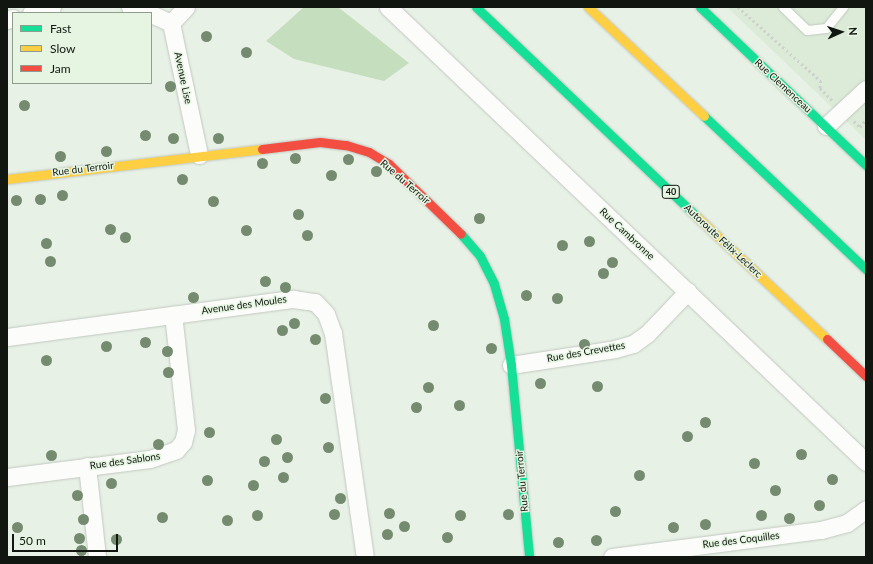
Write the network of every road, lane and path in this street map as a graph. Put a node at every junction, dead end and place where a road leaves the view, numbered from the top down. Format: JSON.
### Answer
{"nodes":[{"id":1,"x":130,"y":7,"type":"edge"},
{"id":2,"x":186,"y":7,"type":"edge"},
{"id":3,"x":388,"y":7,"type":"edge"},
{"id":4,"x":476,"y":7,"type":"edge"},
{"id":5,"x":588,"y":7,"type":"edge"},
{"id":6,"x":700,"y":7,"type":"edge"},
{"id":7,"x":738,"y":7,"type":"edge"},
{"id":8,"x":782,"y":7,"type":"edge"},
{"id":9,"x":843,"y":7,"type":"edge"},
{"id":10,"x":794,"y":9,"type":"edge"},
{"id":11,"x":147,"y":12,"type":"edge"},
{"id":12,"x":152,"y":14,"type":"edge"},
{"id":13,"x":171,"y":23,"type":"junction"},
{"id":14,"x":866,"y":89,"type":"edge"},
{"id":15,"x":843,"y":110,"type":"junction"},
{"id":16,"x":826,"y":126,"type":"junction"},
{"id":17,"x":199,"y":155,"type":"junction"},
{"id":18,"x":866,"y":164,"type":"edge"},
{"id":19,"x":7,"y":179,"type":"edge"},
{"id":20,"x":866,"y":269,"type":"edge"},
{"id":21,"x":688,"y":291,"type":"junction"},
{"id":22,"x":173,"y":315,"type":"junction"},
{"id":23,"x":7,"y":337,"type":"edge"},
{"id":24,"x":511,"y":365,"type":"junction"},
{"id":25,"x":866,"y":376,"type":"edge"},
{"id":26,"x":866,"y":462,"type":"edge"},
{"id":27,"x":87,"y":466,"type":"junction"},
{"id":28,"x":7,"y":477,"type":"edge"},
{"id":29,"x":866,"y":509,"type":"edge"},
{"id":30,"x":676,"y":553,"type":"edge"},
{"id":31,"x":97,"y":557,"type":"edge"},
{"id":32,"x":365,"y":557,"type":"edge"},
{"id":33,"x":529,"y":557,"type":"edge"},
{"id":34,"x":612,"y":557,"type":"edge"}],
"edges":[{"from":1,"to":11,"type":"street"},
{"from":2,"to":13,"type":"street"},
{"from":3,"to":21,"type":"street","name":"Rue Cambronne"},
{"from":4,"to":25,"type":"main road","name":"Autoroute Félix-Leclerc","number":"40"},
{"from":5,"to":20,"type":"main road"},
{"from":6,"to":16,"type":"main road","name":"Rue Clemenceau"},
{"from":7,"to":15,"type":"path"},
{"from":8,"to":10,"type":"lane"},
{"from":9,"to":10,"type":"lane"},
{"from":12,"to":13,"type":"street"},
{"from":13,"to":17,"type":"street","name":"Avenue Lise"},
{"from":14,"to":15,"type":"street"},
{"from":15,"to":16,"type":"street"},
{"from":16,"to":18,"type":"main road","name":"Rue Clemenceau"},
{"from":17,"to":19,"type":"main road","name":"Rue du Terroir"},
{"from":17,"to":24,"type":"main road","name":"Rue du Terroir"},
{"from":21,"to":24,"type":"street","name":"Rue des Crevettes"},
{"from":21,"to":26,"type":"street","name":"Rue Cambronne"},
{"from":22,"to":23,"type":"street","name":"Avenue des Moules"},
{"from":22,"to":27,"type":"street","name":"Rue des Sablons"},
{"from":22,"to":32,"type":"street","name":"Avenue des Moules"},
{"from":24,"to":33,"type":"main road","name":"Rue du Terroir"},
{"from":27,"to":28,"type":"street","name":"Rue des Sablons"},
{"from":27,"to":31,"type":"street"},
{"from":29,"to":30,"type":"street","name":"Rue des Coquilles"},
{"from":30,"to":34,"type":"street","name":"Rue des Coquilles"}]}
